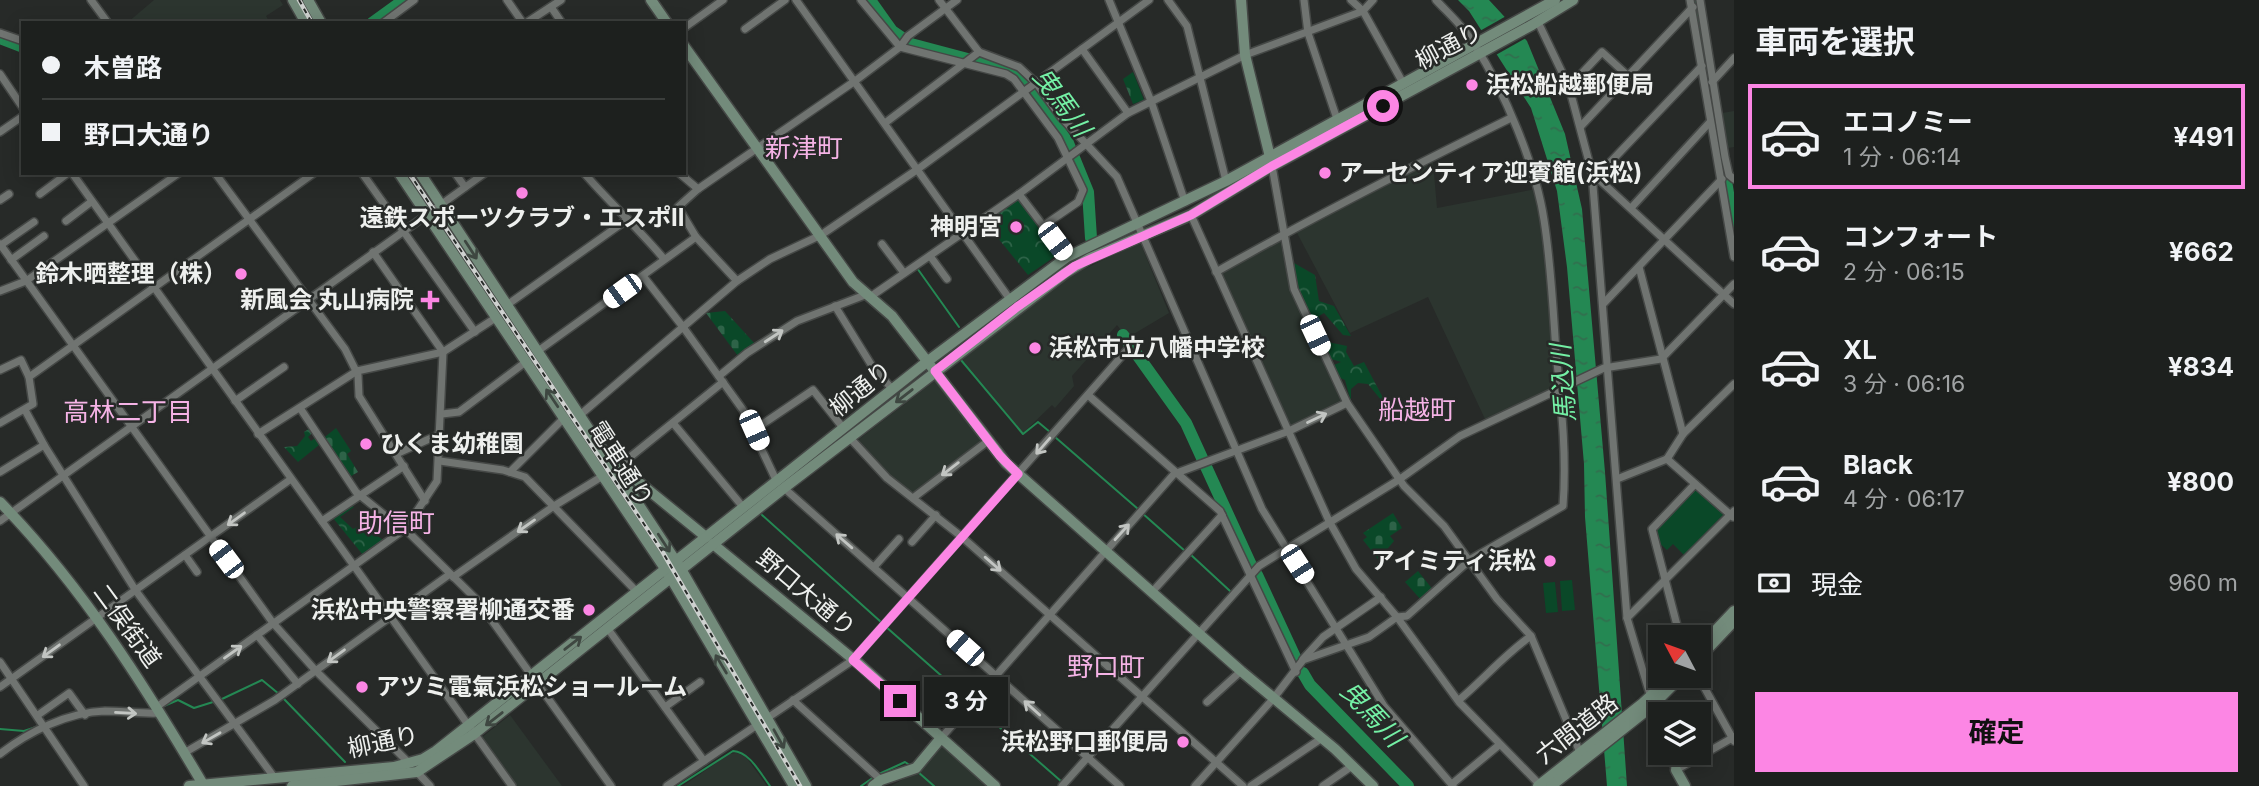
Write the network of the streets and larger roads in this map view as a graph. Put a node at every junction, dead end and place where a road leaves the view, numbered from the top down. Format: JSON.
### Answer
{"nodes":[{"id":1,"x":91,"y":0,"type":"edge"},
{"id":2,"x":293,"y":0,"type":"edge"},
{"id":3,"x":308,"y":0,"type":"edge"},
{"id":4,"x":414,"y":0,"type":"edge"},
{"id":5,"x":507,"y":0,"type":"edge"},
{"id":6,"x":561,"y":0,"type":"edge"},
{"id":7,"x":651,"y":0,"type":"edge"},
{"id":8,"x":723,"y":0,"type":"edge"},
{"id":9,"x":785,"y":0,"type":"edge"},
{"id":10,"x":796,"y":0,"type":"edge"},
{"id":11,"x":861,"y":0,"type":"edge"},
{"id":12,"x":939,"y":0,"type":"edge"},
{"id":13,"x":957,"y":0,"type":"edge"},
{"id":14,"x":1109,"y":0,"type":"edge"},
{"id":15,"x":1149,"y":0,"type":"edge"},
{"id":16,"x":1168,"y":0,"type":"edge"},
{"id":17,"x":1241,"y":0,"type":"edge"},
{"id":18,"x":1304,"y":0,"type":"edge"},
{"id":19,"x":1351,"y":0,"type":"edge"},
{"id":20,"x":1373,"y":0,"type":"edge"},
{"id":21,"x":1436,"y":0,"type":"edge"},
{"id":22,"x":1555,"y":0,"type":"edge"},
{"id":23,"x":1573,"y":0,"type":"edge"},
{"id":24,"x":1700,"y":2,"type":"edge"},
{"id":25,"x":1690,"y":4,"type":"edge"},
{"id":26,"x":551,"y":7,"type":"junction"},
{"id":27,"x":945,"y":9,"type":"junction"},
{"id":28,"x":1363,"y":11,"type":"junction"},
{"id":29,"x":107,"y":21,"type":"edge"},
{"id":30,"x":305,"y":21,"type":"edge"},
{"id":31,"x":320,"y":21,"type":"edge"},
{"id":32,"x":386,"y":21,"type":"edge"},
{"id":33,"x":523,"y":21,"type":"edge"},
{"id":34,"x":528,"y":21,"type":"edge"},
{"id":35,"x":561,"y":21,"type":"edge"},
{"id":36,"x":666,"y":21,"type":"edge"},
{"id":37,"x":1116,"y":22,"type":"junction"},
{"id":38,"x":1535,"y":23,"type":"junction"},
{"id":39,"x":686,"y":27,"type":"edge"},
{"id":40,"x":745,"y":29,"type":"dead end"},
{"id":41,"x":0,"y":33,"type":"edge"},
{"id":42,"x":1308,"y":33,"type":"junction"},
{"id":43,"x":21,"y":40,"type":"edge"},
{"id":44,"x":901,"y":45,"type":"junction"},
{"id":45,"x":1480,"y":47,"type":"junction"},
{"id":46,"x":686,"y":49,"type":"edge"},
{"id":47,"x":1082,"y":49,"type":"junction"},
{"id":48,"x":977,"y":54,"type":"junction"},
{"id":49,"x":1245,"y":55,"type":"junction"},
{"id":50,"x":1734,"y":58,"type":"edge"},
{"id":51,"x":965,"y":63,"type":"junction"},
{"id":52,"x":1702,"y":66,"type":"junction"},
{"id":53,"x":0,"y":74,"type":"edge"},
{"id":54,"x":1626,"y":75,"type":"junction"},
{"id":55,"x":1202,"y":77,"type":"junction"},
{"id":56,"x":855,"y":81,"type":"junction"},
{"id":57,"x":1712,"y":82,"type":"junction"},
{"id":58,"x":1403,"y":83,"type":"junction"},
{"id":59,"x":1569,"y":87,"type":"junction"},
{"id":60,"x":1031,"y":88,"type":"junction"},
{"id":61,"x":1151,"y":101,"type":"junction"},
{"id":62,"x":21,"y":105,"type":"edge"},
{"id":63,"x":1128,"y":113,"type":"junction"},
{"id":64,"x":21,"y":117,"type":"edge"},
{"id":65,"x":1511,"y":118,"type":"junction"},
{"id":66,"x":1337,"y":119,"type":"junction"},
{"id":67,"x":1710,"y":122,"type":"junction"},
{"id":68,"x":885,"y":123,"type":"junction"},
{"id":69,"x":1581,"y":126,"type":"junction"},
{"id":70,"x":0,"y":132,"type":"edge"},
{"id":71,"x":1085,"y":144,"type":"junction"},
{"id":72,"x":759,"y":149,"type":"junction"},
{"id":73,"x":1070,"y":155,"type":"junction"},
{"id":74,"x":1271,"y":160,"type":"junction"},
{"id":75,"x":918,"y":169,"type":"junction"},
{"id":76,"x":1592,"y":173,"type":"junction"},
{"id":77,"x":1729,"y":174,"type":"edge"},
{"id":78,"x":67,"y":175,"type":"edge"},
{"id":79,"x":71,"y":175,"type":"edge"},
{"id":80,"x":176,"y":175,"type":"edge"},
{"id":81,"x":216,"y":175,"type":"edge"},
{"id":82,"x":311,"y":175,"type":"edge"},
{"id":83,"x":363,"y":175,"type":"edge"},
{"id":84,"x":400,"y":175,"type":"edge"},
{"id":85,"x":420,"y":175,"type":"edge"},
{"id":86,"x":456,"y":175,"type":"edge"},
{"id":87,"x":482,"y":175,"type":"edge"},
{"id":88,"x":585,"y":175,"type":"edge"},
{"id":89,"x":681,"y":175,"type":"edge"},
{"id":90,"x":1226,"y":181,"type":"junction"},
{"id":91,"x":465,"y":187,"type":"junction"},
{"id":92,"x":698,"y":189,"type":"junction"},
{"id":93,"x":9,"y":194,"type":"dead end"},
{"id":94,"x":40,"y":194,"type":"dead end"},
{"id":95,"x":1019,"y":194,"type":"junction"},
{"id":96,"x":0,"y":200,"type":"edge"},
{"id":97,"x":91,"y":202,"type":"junction"},
{"id":98,"x":1185,"y":202,"type":"junction"},
{"id":99,"x":441,"y":204,"type":"junction"},
{"id":100,"x":1631,"y":208,"type":"junction"},
{"id":101,"x":427,"y":214,"type":"junction"},
{"id":102,"x":1191,"y":215,"type":"junction"},
{"id":103,"x":628,"y":219,"type":"junction"},
{"id":104,"x":248,"y":220,"type":"junction"},
{"id":105,"x":66,"y":221,"type":"dead end"},
{"id":106,"x":34,"y":222,"type":"dead end"},
{"id":107,"x":108,"y":224,"type":"junction"},
{"id":108,"x":1137,"y":224,"type":"junction"},
{"id":109,"x":1043,"y":226,"type":"junction"},
{"id":110,"x":403,"y":231,"type":"junction"},
{"id":111,"x":963,"y":233,"type":"junction"},
{"id":112,"x":1283,"y":234,"type":"junction"},
{"id":113,"x":821,"y":235,"type":"junction"},
{"id":114,"x":44,"y":236,"type":"dead end"},
{"id":115,"x":1142,"y":236,"type":"junction"},
{"id":116,"x":696,"y":237,"type":"junction"},
{"id":117,"x":1665,"y":239,"type":"junction"},
{"id":118,"x":882,"y":244,"type":"dead end"},
{"id":119,"x":0,"y":245,"type":"edge"},
{"id":120,"x":373,"y":253,"type":"junction"},
{"id":121,"x":930,"y":256,"type":"junction"},
{"id":122,"x":1067,"y":257,"type":"junction"},
{"id":123,"x":1734,"y":257,"type":"edge"},
{"id":124,"x":664,"y":259,"type":"junction"},
{"id":125,"x":11,"y":260,"type":"junction"},
{"id":126,"x":1639,"y":267,"type":"junction"},
{"id":127,"x":1216,"y":272,"type":"junction"},
{"id":128,"x":904,"y":273,"type":"junction"},
{"id":129,"x":643,"y":276,"type":"junction"},
{"id":130,"x":947,"y":279,"type":"dead end"},
{"id":131,"x":26,"y":281,"type":"junction"},
{"id":132,"x":737,"y":281,"type":"junction"},
{"id":133,"x":1734,"y":284,"type":"edge"},
{"id":134,"x":153,"y":288,"type":"junction"},
{"id":135,"x":0,"y":291,"type":"edge"},
{"id":136,"x":1723,"y":295,"type":"junction"},
{"id":137,"x":867,"y":296,"type":"junction"},
{"id":138,"x":1009,"y":298,"type":"junction"},
{"id":139,"x":308,"y":300,"type":"junction"},
{"id":140,"x":1604,"y":303,"type":"junction"},
{"id":141,"x":1734,"y":304,"type":"edge"},
{"id":142,"x":507,"y":305,"type":"junction"},
{"id":143,"x":835,"y":306,"type":"junction"},
{"id":144,"x":497,"y":317,"type":"junction"},
{"id":145,"x":682,"y":327,"type":"junction"},
{"id":146,"x":474,"y":332,"type":"junction"},
{"id":147,"x":72,"y":345,"type":"junction"},
{"id":148,"x":1128,"y":349,"type":"dead end"},
{"id":149,"x":538,"y":351,"type":"junction"},
{"id":150,"x":443,"y":352,"type":"junction"},
{"id":151,"x":1661,"y":359,"type":"junction"},
{"id":152,"x":527,"y":361,"type":"junction"},
{"id":153,"x":928,"y":361,"type":"junction"},
{"id":154,"x":284,"y":367,"type":"dead end"},
{"id":155,"x":211,"y":368,"type":"junction"},
{"id":156,"x":1606,"y":368,"type":"junction"},
{"id":157,"x":0,"y":370,"type":"edge"},
{"id":158,"x":357,"y":371,"type":"junction"},
{"id":159,"x":935,"y":371,"type":"junction"},
{"id":160,"x":29,"y":377,"type":"junction"},
{"id":161,"x":721,"y":379,"type":"junction"},
{"id":162,"x":1734,"y":384,"type":"edge"},
{"id":163,"x":1561,"y":389,"type":"junction"},
{"id":164,"x":893,"y":390,"type":"junction"},
{"id":165,"x":1088,"y":394,"type":"junction"},
{"id":166,"x":235,"y":401,"type":"junction"},
{"id":167,"x":1347,"y":403,"type":"junction"},
{"id":168,"x":299,"y":408,"type":"junction"},
{"id":169,"x":25,"y":410,"type":"junction"},
{"id":170,"x":442,"y":414,"type":"junction"},
{"id":171,"x":580,"y":415,"type":"junction"},
{"id":172,"x":565,"y":417,"type":"junction"},
{"id":173,"x":0,"y":423,"type":"edge"},
{"id":174,"x":673,"y":424,"type":"junction"},
{"id":175,"x":130,"y":426,"type":"junction"},
{"id":176,"x":754,"y":430,"type":"junction"},
{"id":177,"x":1289,"y":431,"type":"junction"},
{"id":178,"x":258,"y":434,"type":"junction"},
{"id":179,"x":847,"y":434,"type":"junction"},
{"id":180,"x":1683,"y":434,"type":"junction"},
{"id":181,"x":438,"y":435,"type":"junction"},
{"id":182,"x":988,"y":441,"type":"junction"},
{"id":183,"x":44,"y":445,"type":"junction"},
{"id":184,"x":1234,"y":449,"type":"junction"},
{"id":185,"x":396,"y":454,"type":"junction"},
{"id":186,"x":1667,"y":459,"type":"junction"},
{"id":187,"x":440,"y":461,"type":"junction"},
{"id":188,"x":404,"y":466,"type":"junction"},
{"id":189,"x":617,"y":466,"type":"junction"},
{"id":190,"x":0,"y":472,"type":"edge"},
{"id":191,"x":510,"y":472,"type":"junction"},
{"id":192,"x":1018,"y":474,"type":"junction"},
{"id":193,"x":1177,"y":474,"type":"junction"},
{"id":194,"x":603,"y":475,"type":"junction"},
{"id":195,"x":61,"y":476,"type":"junction"},
{"id":196,"x":291,"y":479,"type":"junction"},
{"id":197,"x":1400,"y":479,"type":"junction"},
{"id":198,"x":1617,"y":479,"type":"junction"},
{"id":199,"x":1695,"y":484,"type":"junction"},
{"id":200,"x":781,"y":485,"type":"junction"},
{"id":201,"x":361,"y":494,"type":"junction"},
{"id":202,"x":913,"y":498,"type":"junction"},
{"id":203,"x":425,"y":501,"type":"junction"},
{"id":204,"x":0,"y":502,"type":"edge"},
{"id":205,"x":554,"y":506,"type":"junction"},
{"id":206,"x":743,"y":507,"type":"junction"},
{"id":207,"x":11,"y":513,"type":"junction"},
{"id":208,"x":1733,"y":514,"type":"edge"},
{"id":209,"x":936,"y":515,"type":"junction"},
{"id":210,"x":1222,"y":515,"type":"junction"},
{"id":211,"x":0,"y":521,"type":"edge"},
{"id":212,"x":322,"y":522,"type":"junction"},
{"id":213,"x":1329,"y":522,"type":"junction"},
{"id":214,"x":404,"y":529,"type":"junction"},
{"id":215,"x":962,"y":537,"type":"junction"},
{"id":216,"x":210,"y":538,"type":"junction"},
{"id":217,"x":899,"y":539,"type":"dead end"},
{"id":218,"x":710,"y":540,"type":"junction"},
{"id":219,"x":912,"y":542,"type":"dead end"},
{"id":220,"x":1285,"y":547,"type":"junction"},
{"id":221,"x":1105,"y":551,"type":"junction"},
{"id":222,"x":185,"y":555,"type":"junction"},
{"id":223,"x":1471,"y":559,"type":"junction"},
{"id":224,"x":354,"y":565,"type":"junction"},
{"id":225,"x":679,"y":565,"type":"junction"},
{"id":226,"x":874,"y":567,"type":"junction"},
{"id":227,"x":197,"y":572,"type":"dead end"},
{"id":228,"x":668,"y":574,"type":"junction"},
{"id":229,"x":1250,"y":574,"type":"junction"},
{"id":230,"x":451,"y":575,"type":"junction"},
{"id":231,"x":1665,"y":580,"type":"junction"},
{"id":232,"x":136,"y":591,"type":"junction"},
{"id":233,"x":638,"y":592,"type":"junction"},
{"id":234,"x":1152,"y":592,"type":"junction"},
{"id":235,"x":1381,"y":597,"type":"junction"},
{"id":236,"x":908,"y":598,"type":"junction"},
{"id":237,"x":1734,"y":611,"type":"edge"},
{"id":238,"x":1050,"y":613,"type":"junction"},
{"id":239,"x":390,"y":617,"type":"junction"},
{"id":240,"x":1397,"y":617,"type":"junction"},
{"id":241,"x":96,"y":618,"type":"junction"},
{"id":242,"x":1627,"y":618,"type":"junction"},
{"id":243,"x":1734,"y":621,"type":"edge"},
{"id":244,"x":273,"y":623,"type":"junction"},
{"id":245,"x":1677,"y":625,"type":"edge"},
{"id":246,"x":1337,"y":627,"type":"junction"},
{"id":247,"x":608,"y":629,"type":"junction"},
{"id":248,"x":1198,"y":632,"type":"junction"},
{"id":249,"x":1712,"y":634,"type":"edge"},
{"id":250,"x":257,"y":635,"type":"junction"},
{"id":251,"x":1531,"y":636,"type":"junction"},
{"id":252,"x":1348,"y":644,"type":"junction"},
{"id":253,"x":1712,"y":644,"type":"edge"},
{"id":254,"x":853,"y":660,"type":"junction"},
{"id":255,"x":1303,"y":660,"type":"junction"},
{"id":256,"x":0,"y":662,"type":"edge"},
{"id":257,"x":316,"y":671,"type":"junction"},
{"id":258,"x":1241,"y":671,"type":"junction"},
{"id":259,"x":1296,"y":672,"type":"junction"},
{"id":260,"x":200,"y":675,"type":"junction"},
{"id":261,"x":996,"y":676,"type":"junction"},
{"id":262,"x":12,"y":679,"type":"junction"},
{"id":263,"x":535,"y":680,"type":"junction"},
{"id":264,"x":700,"y":682,"type":"dead end"},
{"id":265,"x":298,"y":684,"type":"junction"},
{"id":266,"x":0,"y":687,"type":"edge"},
{"id":267,"x":1662,"y":688,"type":"edge"},
{"id":268,"x":1668,"y":688,"type":"edge"},
{"id":269,"x":1705,"y":688,"type":"edge"},
{"id":270,"x":1143,"y":695,"type":"junction"},
{"id":271,"x":1273,"y":699,"type":"junction"},
{"id":272,"x":793,"y":700,"type":"junction"},
{"id":273,"x":1458,"y":700,"type":"junction"},
{"id":274,"x":1207,"y":702,"type":"dead end"},
{"id":275,"x":1647,"y":705,"type":"junction"},
{"id":276,"x":664,"y":707,"type":"junction"},
{"id":277,"x":159,"y":709,"type":"junction"},
{"id":278,"x":83,"y":712,"type":"junction"},
{"id":279,"x":767,"y":718,"type":"junction"},
{"id":280,"x":43,"y":722,"type":"junction"},
{"id":281,"x":235,"y":724,"type":"junction"},
{"id":282,"x":757,"y":726,"type":"junction"},
{"id":283,"x":471,"y":730,"type":"junction"},
{"id":284,"x":942,"y":738,"type":"junction"},
{"id":285,"x":1322,"y":738,"type":"junction"},
{"id":286,"x":1734,"y":739,"type":"edge"},
{"id":287,"x":1499,"y":745,"type":"junction"},
{"id":288,"x":184,"y":753,"type":"junction"},
{"id":289,"x":0,"y":754,"type":"edge"},
{"id":290,"x":1582,"y":756,"type":"junction"},
{"id":291,"x":1087,"y":757,"type":"junction"},
{"id":292,"x":704,"y":761,"type":"junction"},
{"id":293,"x":1217,"y":761,"type":"junction"},
{"id":294,"x":409,"y":763,"type":"junction"},
{"id":295,"x":1674,"y":765,"type":"edge"},
{"id":296,"x":1352,"y":766,"type":"junction"},
{"id":297,"x":1676,"y":770,"type":"junction"},
{"id":298,"x":417,"y":772,"type":"junction"},
{"id":299,"x":274,"y":777,"type":"junction"},
{"id":300,"x":877,"y":783,"type":"edge"},
{"id":301,"x":204,"y":785,"type":"edge"},
{"id":302,"x":1452,"y":785,"type":"edge"},
{"id":303,"x":1543,"y":785,"type":"edge"},
{"id":304,"x":84,"y":786,"type":"edge"},
{"id":305,"x":189,"y":786,"type":"edge"},
{"id":306,"x":292,"y":786,"type":"edge"},
{"id":307,"x":430,"y":786,"type":"edge"},
{"id":308,"x":512,"y":786,"type":"edge"},
{"id":309,"x":611,"y":786,"type":"edge"},
{"id":310,"x":667,"y":786,"type":"edge"},
{"id":311,"x":794,"y":786,"type":"edge"},
{"id":312,"x":806,"y":786,"type":"edge"},
{"id":313,"x":995,"y":786,"type":"edge"},
{"id":314,"x":1062,"y":786,"type":"edge"},
{"id":315,"x":1120,"y":786,"type":"edge"},
{"id":316,"x":1195,"y":786,"type":"edge"},
{"id":317,"x":1243,"y":786,"type":"edge"},
{"id":318,"x":1251,"y":786,"type":"edge"},
{"id":319,"x":1323,"y":786,"type":"edge"},
{"id":320,"x":1373,"y":786,"type":"edge"},
{"id":321,"x":1685,"y":786,"type":"edge"}],
"edges":[{"from":1,"to":29,"type":"street"},
{"from":2,"to":30,"type":"street"},
{"from":3,"to":31,"type":"street"},
{"from":4,"to":32,"type":"street"},
{"from":5,"to":33,"type":"street"},
{"from":6,"to":26,"type":"street"},
{"from":7,"to":36,"type":"street"},
{"from":8,"to":39,"type":"street"},
{"from":9,"to":40,"type":"street"},
{"from":10,"to":56,"type":"street"},
{"from":11,"to":44,"type":"street"},
{"from":12,"to":27,"type":"street"},
{"from":13,"to":27,"type":"street"},
{"from":14,"to":37,"type":"street"},
{"from":15,"to":37,"type":"street"},
{"from":16,"to":55,"type":"street"},
{"from":17,"to":49,"type":"street"},
{"from":18,"to":42,"type":"street"},
{"from":19,"to":28,"type":"street"},
{"from":20,"to":28,"type":"street"},
{"from":21,"to":45,"type":"street"},
{"from":22,"to":45,"type":"street","name":"柳通り"},
{"from":23,"to":38,"type":"street","name":"柳通り"},
{"from":24,"to":25,"type":"street"},
{"from":24,"to":57,"type":"street"},
{"from":25,"to":52,"type":"street"},
{"from":25,"to":54,"type":"street"},
{"from":26,"to":34,"type":"street"},
{"from":26,"to":35,"type":"street"},
{"from":27,"to":44,"type":"street"},
{"from":27,"to":48,"type":"street"},
{"from":28,"to":42,"type":"street"},
{"from":28,"to":58,"type":"street"},
{"from":37,"to":47,"type":"street"},
{"from":37,"to":61,"type":"street"},
{"from":38,"to":45,"type":"street","name":"柳通り"},
{"from":38,"to":59,"type":"street"},
{"from":41,"to":43,"type":"street"},
{"from":42,"to":49,"type":"street"},
{"from":42,"to":66,"type":"street"},
{"from":44,"to":51,"type":"street"},
{"from":44,"to":56,"type":"street"},
{"from":45,"to":58,"type":"street","name":"柳通り"},
{"from":45,"to":65,"type":"street"},
{"from":45,"to":74,"type":"street","name":"柳通り"},
{"from":46,"to":72,"type":"street"},
{"from":47,"to":60,"type":"street"},
{"from":47,"to":63,"type":"street"},
{"from":48,"to":51,"type":"street"},
{"from":48,"to":60,"type":"street"},
{"from":49,"to":55,"type":"street"},
{"from":49,"to":74,"type":"street"},
{"from":50,"to":57,"type":"street"},
{"from":51,"to":60,"type":"street"},
{"from":51,"to":68,"type":"street"},
{"from":52,"to":67,"type":"street"},
{"from":52,"to":76,"type":"street"},
{"from":53,"to":62,"type":"street"},
{"from":54,"to":59,"type":"street"},
{"from":54,"to":69,"type":"street"},
{"from":55,"to":61,"type":"street"},
{"from":55,"to":90,"type":"street"},
{"from":56,"to":68,"type":"street"},
{"from":56,"to":72,"type":"street"},
{"from":57,"to":77,"type":"street"},
{"from":58,"to":66,"type":"street","name":"柳通り"},
{"from":59,"to":69,"type":"street"},
{"from":60,"to":71,"type":"street"},
{"from":60,"to":73,"type":"street"},
{"from":60,"to":75,"type":"street"},
{"from":61,"to":63,"type":"street"},
{"from":61,"to":98,"type":"street"},
{"from":63,"to":71,"type":"street"},
{"from":64,"to":70,"type":"street"},
{"from":65,"to":112,"type":"street"},
{"from":65,"to":163,"type":"street"},
{"from":66,"to":74,"type":"street","name":"柳通り"},
{"from":67,"to":77,"type":"street"},
{"from":67,"to":100,"type":"street"},
{"from":68,"to":75,"type":"street"},
{"from":69,"to":76,"type":"street"},
{"from":71,"to":73,"type":"street"},
{"from":71,"to":108,"type":"street"},
{"from":72,"to":92,"type":"street"},
{"from":72,"to":113,"type":"street"},
{"from":73,"to":95,"type":"street"},
{"from":73,"to":109,"type":"street"},
{"from":74,"to":90,"type":"street","name":"柳通り"},
{"from":74,"to":102,"type":"street","name":"柳通り"},
{"from":74,"to":112,"type":"street"},
{"from":75,"to":111,"type":"street"},
{"from":75,"to":113,"type":"street"},
{"from":76,"to":100,"type":"street"},
{"from":76,"to":140,"type":"street"},
{"from":77,"to":117,"type":"street"},
{"from":77,"to":123,"type":"street"},
{"from":78,"to":94,"type":"street"},
{"from":79,"to":97,"type":"street"},
{"from":80,"to":107,"type":"street"},
{"from":81,"to":104,"type":"street"},
{"from":82,"to":104,"type":"street"},
{"from":83,"to":110,"type":"street"},
{"from":84,"to":101,"type":"street","name":"電車通り"},
{"from":85,"to":99,"type":"street","name":"電車通り"},
{"from":86,"to":91,"type":"street"},
{"from":87,"to":91,"type":"street"},
{"from":88,"to":103,"type":"street"},
{"from":89,"to":92,"type":"street"},
{"from":90,"to":98,"type":"street","name":"柳通り"},
{"from":91,"to":99,"type":"street"},
{"from":92,"to":116,"type":"street"},
{"from":93,"to":96,"type":"street"},
{"from":95,"to":109,"type":"street"},
{"from":95,"to":111,"type":"street"},
{"from":97,"to":105,"type":"street"},
{"from":97,"to":107,"type":"street"},
{"from":98,"to":108,"type":"street","name":"柳通り"},
{"from":99,"to":101,"type":"street"},
{"from":99,"to":142,"type":"street","name":"電車通り","one_way":true},
{"from":100,"to":117,"type":"street"},
{"from":101,"to":110,"type":"street"},
{"from":101,"to":144,"type":"street","name":"電車通り"},
{"from":102,"to":115,"type":"street","name":"柳通り"},
{"from":102,"to":127,"type":"street"},
{"from":103,"to":124,"type":"street"},
{"from":103,"to":142,"type":"street"},
{"from":104,"to":134,"type":"street"},
{"from":104,"to":139,"type":"street"},
{"from":106,"to":119,"type":"street"},
{"from":107,"to":131,"type":"street"},
{"from":107,"to":134,"type":"street"},
{"from":108,"to":115,"type":"street"},
{"from":108,"to":122,"type":"street","name":"柳通り"},
{"from":109,"to":122,"type":"street"},
{"from":110,"to":120,"type":"street"},
{"from":110,"to":146,"type":"street"},
{"from":111,"to":121,"type":"street"},
{"from":111,"to":138,"type":"street"},
{"from":112,"to":127,"type":"street"},
{"from":112,"to":167,"type":"street"},
{"from":113,"to":132,"type":"street"},
{"from":113,"to":137,"type":"street"},
{"from":114,"to":125,"type":"street"},
{"from":115,"to":159,"type":"street","name":"柳通り"},
{"from":115,"to":184,"type":"street"},
{"from":116,"to":124,"type":"street"},
{"from":116,"to":132,"type":"street"},
{"from":117,"to":126,"type":"street"},
{"from":117,"to":136,"type":"street"},
{"from":118,"to":128,"type":"street"},
{"from":119,"to":125,"type":"street"},
{"from":120,"to":139,"type":"street"},
{"from":120,"to":150,"type":"street"},
{"from":121,"to":128,"type":"street"},
{"from":121,"to":130,"type":"street"},
{"from":122,"to":138,"type":"street","name":"柳通り"},
{"from":124,"to":129,"type":"street"},
{"from":125,"to":131,"type":"street"},
{"from":126,"to":140,"type":"street"},
{"from":126,"to":151,"type":"street"},
{"from":127,"to":177,"type":"street"},
{"from":128,"to":137,"type":"street"},
{"from":129,"to":145,"type":"street"},
{"from":129,"to":149,"type":"street"},
{"from":131,"to":135,"type":"street"},
{"from":131,"to":147,"type":"street"},
{"from":132,"to":145,"type":"street"},
{"from":133,"to":136,"type":"street"},
{"from":134,"to":147,"type":"street"},
{"from":134,"to":155,"type":"street"},
{"from":136,"to":141,"type":"street"},
{"from":136,"to":151,"type":"street"},
{"from":137,"to":143,"type":"street"},
{"from":137,"to":153,"type":"street"},
{"from":138,"to":153,"type":"street","name":"柳通り"},
{"from":139,"to":155,"type":"street"},
{"from":139,"to":158,"type":"street"},
{"from":140,"to":156,"type":"street"},
{"from":142,"to":149,"type":"street","name":"電車通り"},
{"from":161,"to":143,"type":"street","one_way":true},
{"from":143,"to":164,"type":"street"},
{"from":144,"to":146,"type":"street"},
{"from":144,"to":152,"type":"street","name":"電車通り"},
{"from":145,"to":161,"type":"street"},
{"from":145,"to":171,"type":"street"},
{"from":146,"to":150,"type":"street"},
{"from":147,"to":160,"type":"street"},
{"from":147,"to":175,"type":"street"},
{"from":148,"to":165,"type":"street"},
{"from":149,"to":171,"type":"street","name":"電車通り"},
{"from":150,"to":158,"type":"street"},
{"from":150,"to":170,"type":"street"},
{"from":151,"to":156,"type":"street"},
{"from":151,"to":180,"type":"street"},
{"from":152,"to":170,"type":"street"},
{"from":172,"to":152,"type":"street","name":"電車通り","one_way":true},
{"from":153,"to":159,"type":"street"},
{"from":153,"to":164,"type":"street","name":"柳通り"},
{"from":154,"to":166,"type":"street"},
{"from":155,"to":166,"type":"street"},
{"from":155,"to":175,"type":"street"},
{"from":156,"to":163,"type":"street"},
{"from":156,"to":198,"type":"street"},
{"from":157,"to":160,"type":"street"},
{"from":158,"to":168,"type":"street"},
{"from":158,"to":185,"type":"street"},
{"from":159,"to":179,"type":"street","name":"柳通り","one_way":true},
{"from":159,"to":182,"type":"street"},
{"from":160,"to":169,"type":"street"},
{"from":161,"to":174,"type":"street"},
{"from":161,"to":176,"type":"street"},
{"from":162,"to":180,"type":"street"},
{"from":163,"to":197,"type":"street"},
{"from":163,"to":223,"type":"street"},
{"from":164,"to":179,"type":"street","name":"柳通り"},
{"from":165,"to":192,"type":"street","one_way":true},
{"from":165,"to":193,"type":"street"},
{"from":166,"to":178,"type":"street"},
{"from":177,"to":167,"type":"street","one_way":true},
{"from":167,"to":197,"type":"street"},
{"from":168,"to":178,"type":"street"},
{"from":168,"to":201,"type":"street"},
{"from":169,"to":173,"type":"street"},
{"from":169,"to":183,"type":"street"},
{"from":170,"to":181,"type":"street"},
{"from":171,"to":189,"type":"street","name":"電車通り"},
{"from":172,"to":191,"type":"street"},
{"from":172,"to":194,"type":"street","name":"電車通り"},
{"from":174,"to":189,"type":"street"},
{"from":174,"to":206,"type":"street"},
{"from":175,"to":195,"type":"street"},
{"from":175,"to":216,"type":"street"},
{"from":176,"to":179,"type":"street"},
{"from":176,"to":200,"type":"street"},
{"from":177,"to":184,"type":"street"},
{"from":177,"to":213,"type":"street"},
{"from":178,"to":196,"type":"street"},
{"from":179,"to":200,"type":"street","name":"柳通り"},
{"from":179,"to":202,"type":"street"},
{"from":180,"to":186,"type":"street"},
{"from":181,"to":185,"type":"street"},
{"from":181,"to":187,"type":"street"},
{"from":182,"to":192,"type":"street"},
{"from":182,"to":202,"type":"street","one_way":true},
{"from":183,"to":190,"type":"street"},
{"from":183,"to":195,"type":"street"},
{"from":184,"to":193,"type":"street"},
{"from":184,"to":220,"type":"street"},
{"from":185,"to":188,"type":"street"},
{"from":186,"to":198,"type":"street"},
{"from":186,"to":199,"type":"street"},
{"from":187,"to":191,"type":"street"},
{"from":187,"to":203,"type":"street"},
{"from":188,"to":201,"type":"street"},
{"from":188,"to":203,"type":"street"},
{"from":189,"to":194,"type":"street"},
{"from":189,"to":218,"type":"street","name":"野口大通り"},
{"from":189,"to":225,"type":"street","name":"電車通り","one_way":true},
{"from":191,"to":205,"type":"street"},
{"from":192,"to":215,"type":"street"},
{"from":192,"to":221,"type":"street"},
{"from":193,"to":210,"type":"street"},
{"from":221,"to":193,"type":"street","one_way":true},
{"from":194,"to":205,"type":"street"},
{"from":194,"to":228,"type":"street","name":"電車通り"},
{"from":195,"to":207,"type":"street"},
{"from":195,"to":232,"type":"street"},
{"from":196,"to":212,"type":"street"},
{"from":196,"to":216,"type":"street","one_way":true},
{"from":197,"to":213,"type":"street"},
{"from":197,"to":223,"type":"street"},
{"from":198,"to":242,"type":"street"},
{"from":199,"to":208,"type":"street"},
{"from":199,"to":231,"type":"street"},
{"from":200,"to":206,"type":"street","name":"柳通り"},
{"from":200,"to":218,"type":"street","name":"柳通り"},
{"from":226,"to":200,"type":"street","one_way":true},
{"from":201,"to":212,"type":"street"},
{"from":201,"to":214,"type":"street"},
{"from":202,"to":209,"type":"street"},
{"from":203,"to":214,"type":"street"},
{"from":204,"to":207,"type":"street","name":"二俣街道"},
{"from":205,"to":230,"type":"street","one_way":true},
{"from":205,"to":233,"type":"street"},
{"from":206,"to":218,"type":"street","name":"柳通り"},
{"from":207,"to":211,"type":"street"},
{"from":207,"to":241,"type":"street","name":"二俣街道"},
{"from":208,"to":231,"type":"street"},
{"from":209,"to":215,"type":"street"},
{"from":209,"to":219,"type":"street"},
{"from":210,"to":229,"type":"street"},
{"from":210,"to":234,"type":"street"},
{"from":212,"to":224,"type":"street"},
{"from":213,"to":220,"type":"street"},
{"from":213,"to":235,"type":"street"},
{"from":214,"to":224,"type":"street"},
{"from":214,"to":230,"type":"street"},
{"from":215,"to":236,"type":"street"},
{"from":215,"to":238,"type":"street","one_way":true},
{"from":216,"to":222,"type":"street"},
{"from":216,"to":244,"type":"street"},
{"from":217,"to":226,"type":"street"},
{"from":218,"to":225,"type":"street","name":"柳通り"},
{"from":218,"to":254,"type":"street","name":"野口大通り"},
{"from":220,"to":229,"type":"street"},
{"from":220,"to":246,"type":"street"},
{"from":221,"to":234,"type":"street"},
{"from":221,"to":238,"type":"street"},
{"from":222,"to":227,"type":"street"},
{"from":222,"to":232,"type":"street"},
{"from":223,"to":240,"type":"street"},
{"from":223,"to":251,"type":"street"},
{"from":224,"to":239,"type":"street"},
{"from":224,"to":244,"type":"street"},
{"from":225,"to":228,"type":"street","name":"柳通り"},
{"from":225,"to":279,"type":"street","name":"電車通り"},
{"from":226,"to":236,"type":"street"},
{"from":228,"to":233,"type":"street","name":"柳通り"},
{"from":228,"to":247,"type":"street","name":"柳通り"},
{"from":282,"to":228,"type":"street","name":"電車通り","one_way":true},
{"from":229,"to":248,"type":"street"},
{"from":229,"to":259,"type":"street"},
{"from":230,"to":239,"type":"street"},
{"from":230,"to":263,"type":"street"},
{"from":231,"to":242,"type":"street"},
{"from":231,"to":245,"type":"street"},
{"from":232,"to":241,"type":"street"},
{"from":232,"to":260,"type":"street"},
{"from":263,"to":233,"type":"street","name":"柳通り","one_way":true},
{"from":234,"to":248,"type":"street"},
{"from":235,"to":240,"type":"street"},
{"from":235,"to":246,"type":"street"},
{"from":236,"to":254,"type":"street"},
{"from":236,"to":261,"type":"street"},
{"from":237,"to":249,"type":"street"},
{"from":238,"to":261,"type":"street"},
{"from":238,"to":270,"type":"street"},
{"from":239,"to":257,"type":"street","one_way":true},
{"from":239,"to":283,"type":"street"},
{"from":240,"to":252,"type":"street"},
{"from":240,"to":273,"type":"street"},
{"from":241,"to":262,"type":"street","one_way":true},
{"from":241,"to":277,"type":"street","name":"二俣街道"},
{"from":242,"to":275,"type":"street"},
{"from":243,"to":253,"type":"street"},
{"from":244,"to":250,"type":"street"},
{"from":244,"to":257,"type":"street"},
{"from":246,"to":252,"type":"street"},
{"from":246,"to":255,"type":"street"},
{"from":247,"to":263,"type":"street","name":"柳通り"},
{"from":247,"to":276,"type":"street"},
{"from":248,"to":258,"type":"street"},
{"from":248,"to":270,"type":"street"},
{"from":260,"to":250,"type":"street","one_way":true},
{"from":250,"to":265,"type":"street"},
{"from":251,"to":273,"type":"street"},
{"from":251,"to":290,"type":"street"},
{"from":252,"to":255,"type":"street"},
{"from":252,"to":302,"type":"street"},
{"from":254,"to":272,"type":"street"},
{"from":254,"to":284,"type":"street","name":"野口大通り"},
{"from":255,"to":259,"type":"street"},
{"from":256,"to":262,"type":"street"},
{"from":257,"to":265,"type":"street"},
{"from":257,"to":294,"type":"street"},
{"from":258,"to":271,"type":"street"},
{"from":258,"to":274,"type":"street"},
{"from":259,"to":271,"type":"street"},
{"from":260,"to":277,"type":"street"},
{"from":260,"to":281,"type":"street"},
{"from":261,"to":284,"type":"street"},
{"from":291,"to":261,"type":"street","one_way":true},
{"from":262,"to":266,"type":"street"},
{"from":262,"to":280,"type":"street"},
{"from":263,"to":283,"type":"street","name":"柳通り"},
{"from":263,"to":309,"type":"street"},
{"from":264,"to":276,"type":"street"},
{"from":265,"to":281,"type":"street"},
{"from":267,"to":275,"type":"street","name":"六間道路"},
{"from":268,"to":275,"type":"street","name":"六間道路"},
{"from":269,"to":286,"type":"street"},
{"from":270,"to":291,"type":"street"},
{"from":270,"to":293,"type":"street"},
{"from":271,"to":285,"type":"street"},
{"from":271,"to":293,"type":"street"},
{"from":272,"to":279,"type":"street"},
{"from":272,"to":300,"type":"street"},
{"from":273,"to":287,"type":"street"},
{"from":275,"to":290,"type":"street","name":"六間道路"},
{"from":276,"to":292,"type":"street"},
{"from":278,"to":277,"type":"street","one_way":true},
{"from":277,"to":288,"type":"street","name":"二俣街道"},
{"from":278,"to":280,"type":"street"},
{"from":278,"to":280,"type":"street"},
{"from":279,"to":282,"type":"street"},
{"from":279,"to":312,"type":"street","name":"電車通り","one_way":true},
{"from":280,"to":289,"type":"street"},
{"from":280,"to":304,"type":"street"},
{"from":281,"to":288,"type":"street","one_way":true},
{"from":281,"to":299,"type":"street"},
{"from":282,"to":292,"type":"street"},
{"from":282,"to":311,"type":"street","name":"電車通り"},
{"from":283,"to":294,"type":"street","name":"柳通り"},
{"from":283,"to":298,"type":"street","name":"柳通り"},
{"from":283,"to":308,"type":"street"},
{"from":284,"to":300,"type":"street"},
{"from":284,"to":313,"type":"street","name":"野口大通り"},
{"from":285,"to":296,"type":"street"},
{"from":285,"to":318,"type":"street"},
{"from":286,"to":297,"type":"street"},
{"from":287,"to":302,"type":"street"},
{"from":287,"to":303,"type":"street"},
{"from":288,"to":301,"type":"street","name":"二俣街道"},
{"from":290,"to":303,"type":"street","name":"六間道路"},
{"from":291,"to":314,"type":"street"},
{"from":291,"to":315,"type":"street"},
{"from":292,"to":310,"type":"street"},
{"from":293,"to":316,"type":"street"},
{"from":293,"to":317,"type":"street"},
{"from":294,"to":299,"type":"street","name":"柳通り"},
{"from":295,"to":297,"type":"street"},
{"from":296,"to":319,"type":"street"},
{"from":296,"to":320,"type":"street"},
{"from":297,"to":321,"type":"street"},
{"from":298,"to":306,"type":"street","name":"柳通り"},
{"from":298,"to":307,"type":"street"},
{"from":299,"to":301,"type":"street","name":"柳通り"},
{"from":301,"to":305,"type":"street","name":"柳通り"}]}
